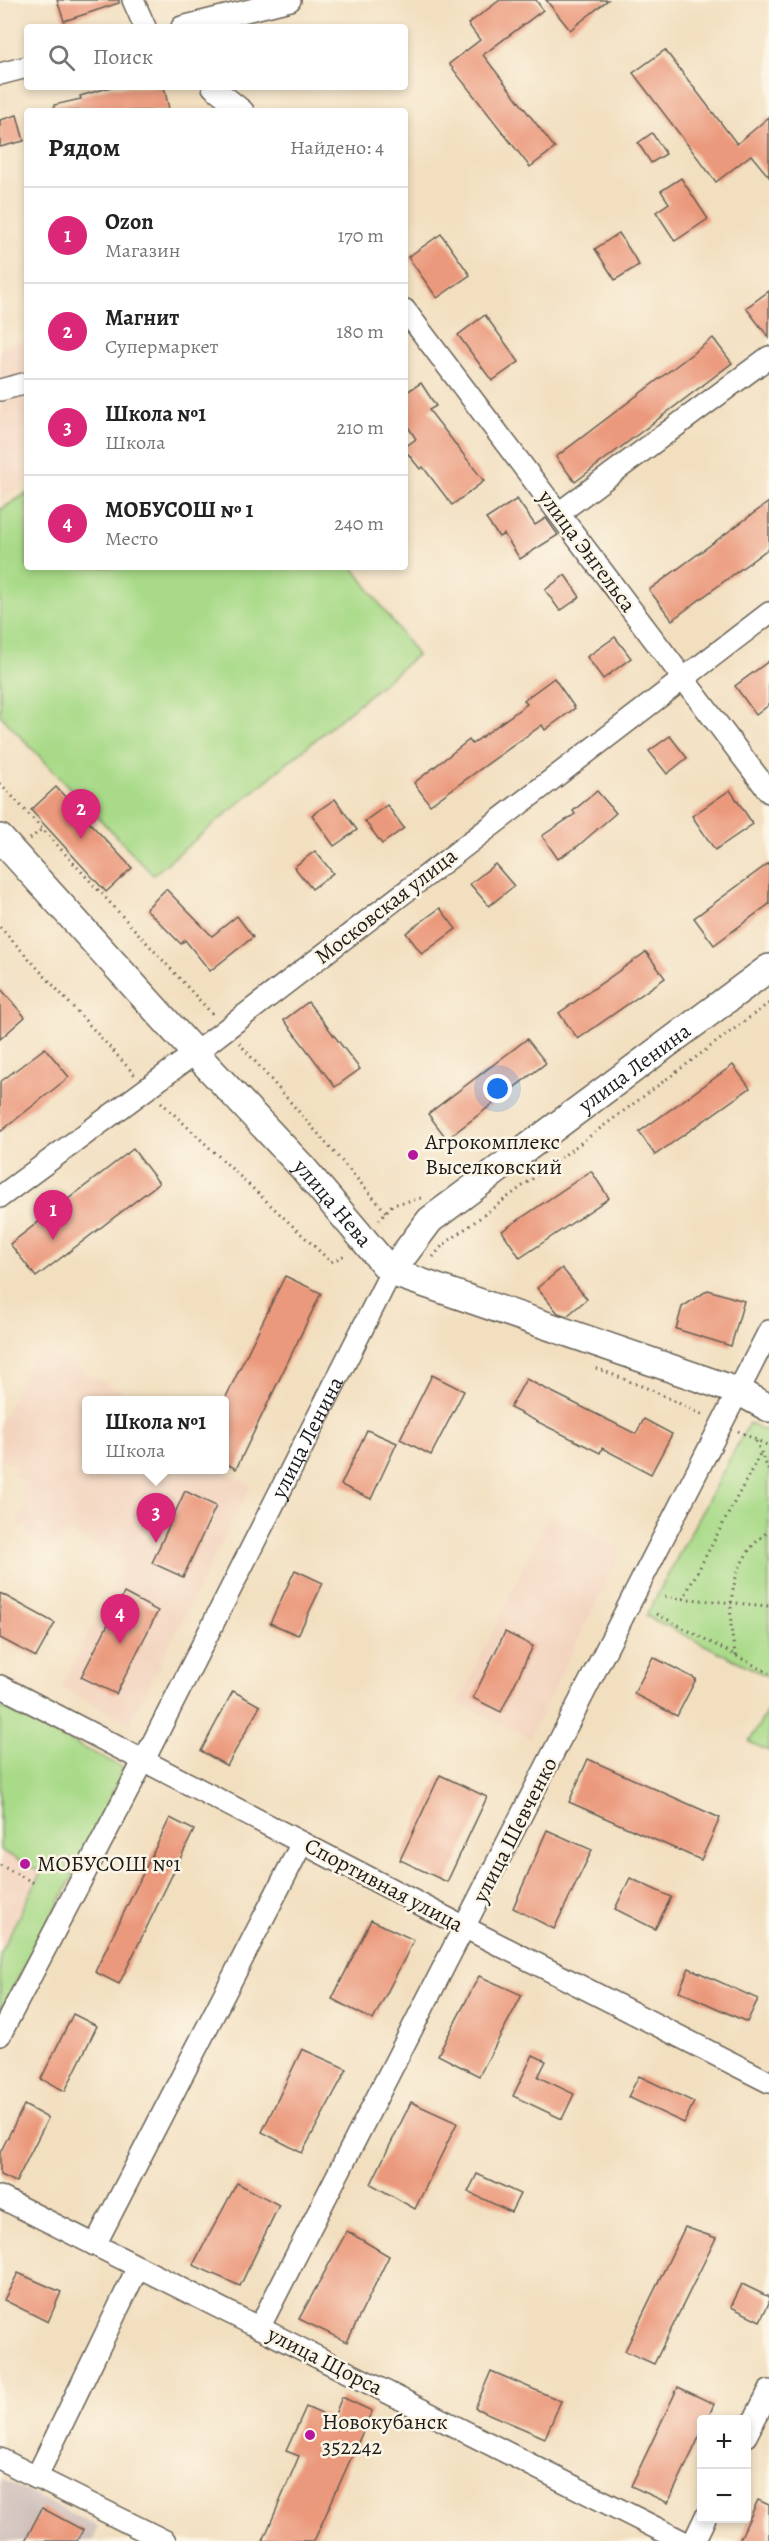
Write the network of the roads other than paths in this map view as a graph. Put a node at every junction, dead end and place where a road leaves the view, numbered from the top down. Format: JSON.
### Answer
{"nodes":[{"id":1,"x":133,"y":0,"type":"edge"},
{"id":2,"x":290,"y":0,"type":"edge"},
{"id":3,"x":144,"y":24,"type":"edge"},
{"id":4,"x":194,"y":24,"type":"edge"},
{"id":5,"x":24,"y":68,"type":"edge"},
{"id":6,"x":0,"y":74,"type":"edge"},
{"id":7,"x":217,"y":90,"type":"edge"},
{"id":8,"x":239,"y":108,"type":"edge"},
{"id":9,"x":408,"y":314,"type":"edge"},
{"id":10,"x":769,"y":357,"type":"edge"},
{"id":11,"x":24,"y":384,"type":"edge"},
{"id":12,"x":0,"y":390,"type":"edge"},
{"id":13,"x":559,"y":513,"type":"junction"},
{"id":14,"x":769,"y":613,"type":"edge"},
{"id":15,"x":682,"y":678,"type":"junction"},
{"id":16,"x":769,"y":792,"type":"edge"},
{"id":17,"x":0,"y":838,"type":"edge"},
{"id":18,"x":769,"y":968,"type":"edge"},
{"id":19,"x":195,"y":1053,"type":"junction"},
{"id":20,"x":0,"y":1197,"type":"edge"},
{"id":21,"x":391,"y":1272,"type":"junction"},
{"id":22,"x":769,"y":1331,"type":"edge"},
{"id":23,"x":740,"y":1392,"type":"junction"},
{"id":24,"x":769,"y":1408,"type":"edge"},
{"id":25,"x":0,"y":1686,"type":"edge"},
{"id":26,"x":144,"y":1760,"type":"junction"},
{"id":27,"x":302,"y":1843,"type":"junction"},
{"id":28,"x":464,"y":1927,"type":"junction"},
{"id":29,"x":0,"y":2035,"type":"edge"},
{"id":30,"x":769,"y":2082,"type":"edge"},
{"id":31,"x":0,"y":2197,"type":"edge"},
{"id":32,"x":95,"y":2245,"type":"junction"},
{"id":33,"x":138,"y":2267,"type":"junction"},
{"id":34,"x":259,"y":2328,"type":"junction"},
{"id":35,"x":769,"y":2391,"type":"edge"},
{"id":36,"x":751,"y":2428,"type":"edge"},
{"id":37,"x":0,"y":2459,"type":"edge"},
{"id":38,"x":36,"y":2478,"type":"junction"},
{"id":39,"x":703,"y":2523,"type":"edge"},
{"id":40,"x":165,"y":2541,"type":"edge"},
{"id":41,"x":682,"y":2541,"type":"edge"},
{"id":42,"x":694,"y":2541,"type":"edge"}],
"edges":[{"from":1,"to":3,"type":"street"},
{"from":2,"to":4,"type":"street"},
{"from":5,"to":6,"type":"street"},
{"from":7,"to":8,"type":"street"},
{"from":9,"to":13,"type":"street","name":"улица Энгельса"},
{"from":10,"to":13,"type":"street"},
{"from":11,"to":12,"type":"street"},
{"from":13,"to":15,"type":"street","name":"улица Энгельса"},
{"from":14,"to":15,"type":"street","name":"Московская улица"},
{"from":15,"to":16,"type":"street","name":"улица Энгельса"},
{"from":15,"to":19,"type":"street","name":"Московская улица"},
{"from":17,"to":19,"type":"main road","name":"улица Нева"},
{"from":18,"to":21,"type":"main road","name":"улица Ленина"},
{"from":19,"to":20,"type":"street","name":"Московская улица"},
{"from":19,"to":21,"type":"main road","name":"улица Нева"},
{"from":21,"to":23,"type":"main road"},
{"from":21,"to":26,"type":"street","name":"улица Ленина"},
{"from":22,"to":23,"type":"street","name":"улица Шевченко"},
{"from":23,"to":24,"type":"main road"},
{"from":23,"to":28,"type":"street","name":"улица Шевченко"},
{"from":25,"to":26,"type":"street","name":"Спортивная улица"},
{"from":26,"to":27,"type":"street","name":"Спортивная улица"},
{"from":26,"to":29,"type":"street","name":"улица Ленина"},
{"from":27,"to":28,"type":"street","name":"Спортивная улица"},
{"from":27,"to":32,"type":"street"},
{"from":28,"to":30,"type":"street","name":"Спортивная улица"},
{"from":28,"to":34,"type":"street","name":"улица Шевченко"},
{"from":31,"to":32,"type":"street","name":"улица Щорса"},
{"from":32,"to":33,"type":"street","name":"улица Щорса"},
{"from":33,"to":34,"type":"street","name":"улица Щорса"},
{"from":33,"to":38,"type":"street"},
{"from":34,"to":41,"type":"street","name":"улица Щорса"},
{"from":35,"to":36,"type":"street"},
{"from":37,"to":38,"type":"street"},
{"from":38,"to":40,"type":"street"},
{"from":39,"to":42,"type":"street"}]}
